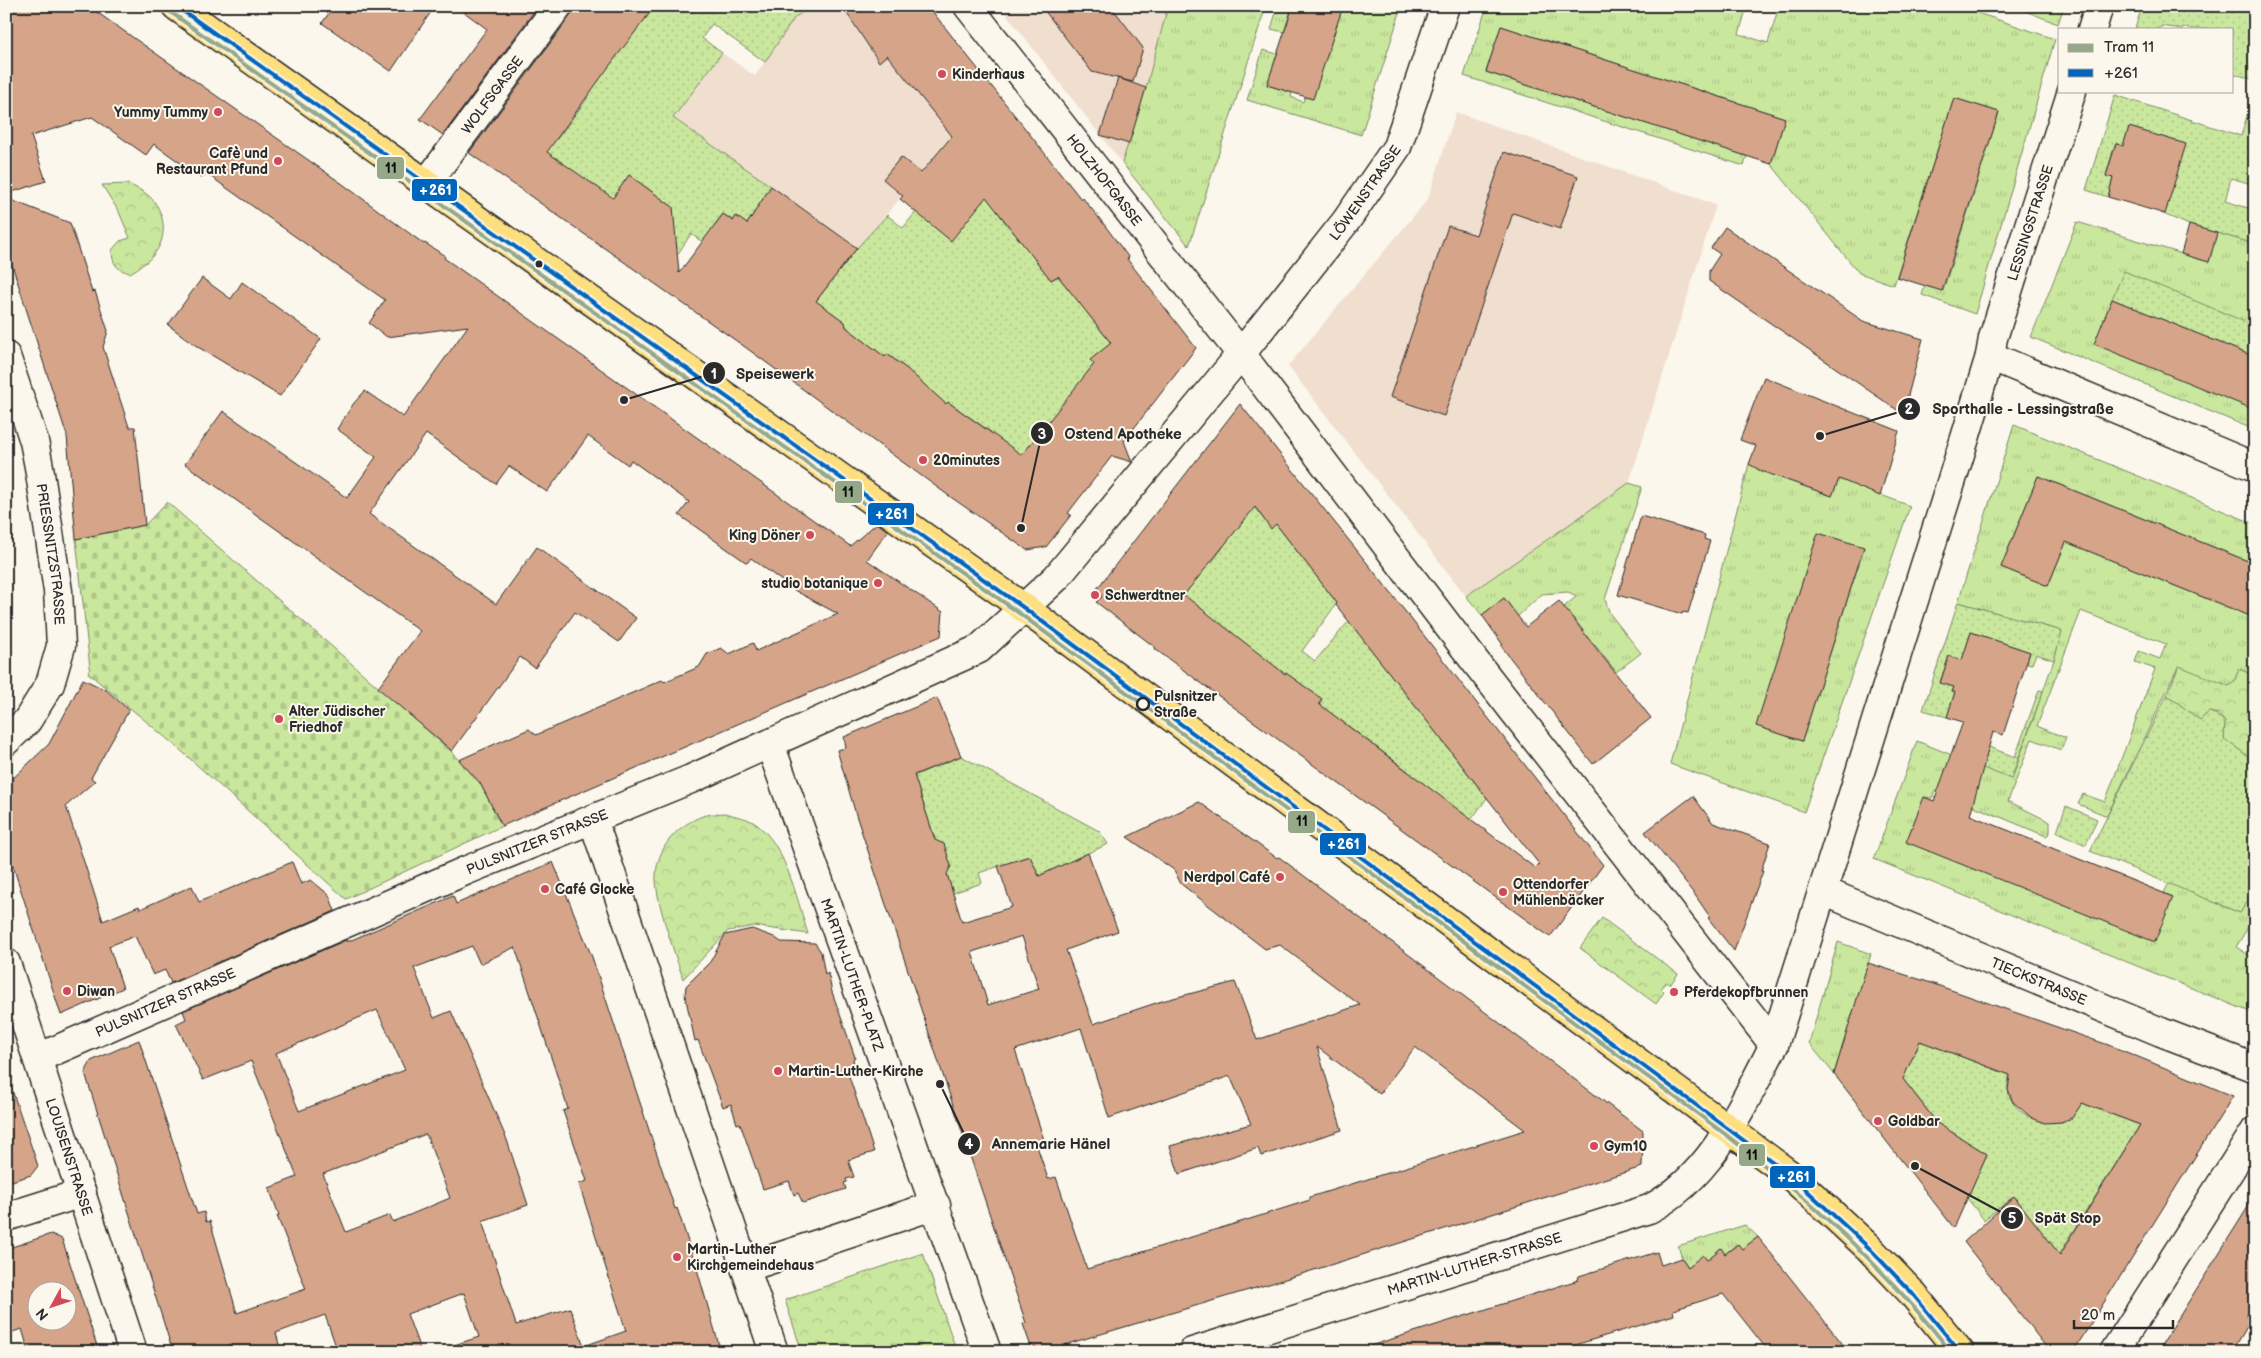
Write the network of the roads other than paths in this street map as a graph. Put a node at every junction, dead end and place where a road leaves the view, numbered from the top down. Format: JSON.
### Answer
{"nodes":[{"id":1,"x":176,"y":6,"type":"edge"},
{"id":2,"x":558,"y":6,"type":"edge"},
{"id":3,"x":968,"y":6,"type":"edge"},
{"id":4,"x":1444,"y":6,"type":"edge"},
{"id":5,"x":2099,"y":6,"type":"edge"},
{"id":6,"x":2092,"y":28,"type":"edge"},
{"id":7,"x":2072,"y":92,"type":"edge"},
{"id":8,"x":426,"y":184,"type":"junction"},
{"id":9,"x":1241,"y":354,"type":"junction"},
{"id":10,"x":6,"y":356,"type":"edge"},
{"id":11,"x":1990,"y":356,"type":"junction"},
{"id":12,"x":2255,"y":467,"type":"edge"},
{"id":13,"x":1024,"y":608,"type":"junction"},
{"id":14,"x":6,"y":741,"type":"edge"},
{"id":15,"x":770,"y":744,"type":"junction"},
{"id":16,"x":593,"y":820,"type":"junction"},
{"id":17,"x":1823,"y":891,"type":"junction"},
{"id":18,"x":6,"y":963,"type":"edge"},
{"id":19,"x":1774,"y":1045,"type":"junction"},
{"id":20,"x":38,"y":1058,"type":"junction"},
{"id":21,"x":2255,"y":1068,"type":"edge"},
{"id":22,"x":1728,"y":1129,"type":"junction"},
{"id":23,"x":2255,"y":1131,"type":"edge"},
{"id":24,"x":82,"y":1193,"type":"junction"},
{"id":25,"x":936,"y":1205,"type":"junction"},
{"id":26,"x":6,"y":1216,"type":"edge"},
{"id":27,"x":745,"y":1268,"type":"junction"},
{"id":28,"x":133,"y":1352,"type":"edge"},
{"id":29,"x":774,"y":1352,"type":"edge"},
{"id":30,"x":987,"y":1352,"type":"edge"},
{"id":31,"x":1192,"y":1352,"type":"edge"},
{"id":32,"x":1960,"y":1352,"type":"edge"},
{"id":33,"x":2114,"y":1352,"type":"edge"}],
"edges":[{"from":1,"to":8,"type":"main road"},
{"from":2,"to":8,"type":"street","name":"WOLFSGASSE"},
{"from":3,"to":9,"type":"street","name":"HOLZHOFGASSE"},
{"from":4,"to":9,"type":"street","name":"LÖWENSTRASSE"},
{"from":5,"to":6,"type":"street"},
{"from":7,"to":11,"type":"street","name":"LESSINGSTRASSE"},
{"from":8,"to":13,"type":"main road"},
{"from":9,"to":13,"type":"street","name":"LÖWENSTRASSE"},
{"from":9,"to":19,"type":"street","name":"HOLZHOFGASSE"},
{"from":10,"to":14,"type":"street","name":"PRIESSNITZSTRASSE"},
{"from":11,"to":12,"type":"street"},
{"from":11,"to":17,"type":"street","name":"LESSINGSTRASSE"},
{"from":13,"to":15,"type":"street","name":"PULSNITZER STRASSE"},
{"from":13,"to":22,"type":"main road"},
{"from":15,"to":16,"type":"street","name":"PULSNITZER STRASSE"},
{"from":15,"to":25,"type":"street","name":"MARTIN-LUTHER-PLATZ"},
{"from":16,"to":20,"type":"street","name":"PULSNITZER STRASSE"},
{"from":16,"to":27,"type":"street"},
{"from":17,"to":19,"type":"street","name":"LESSINGSTRASSE"},
{"from":17,"to":21,"type":"street","name":"TIECKSTRASSE"},
{"from":18,"to":20,"type":"street","name":"LOUISENSTRASSE"},
{"from":19,"to":22,"type":"street"},
{"from":20,"to":24,"type":"street","name":"LOUISENSTRASSE"},
{"from":22,"to":31,"type":"street","name":"MARTIN-LUTHER-STRASSE"},
{"from":22,"to":32,"type":"main road"},
{"from":23,"to":33,"type":"street"},
{"from":24,"to":26,"type":"street"},
{"from":24,"to":28,"type":"street","name":"LOUISENSTRASSE"},
{"from":25,"to":27,"type":"street"},
{"from":25,"to":30,"type":"street","name":"MARTIN-LUTHER-PLATZ"},
{"from":27,"to":29,"type":"street"}]}
